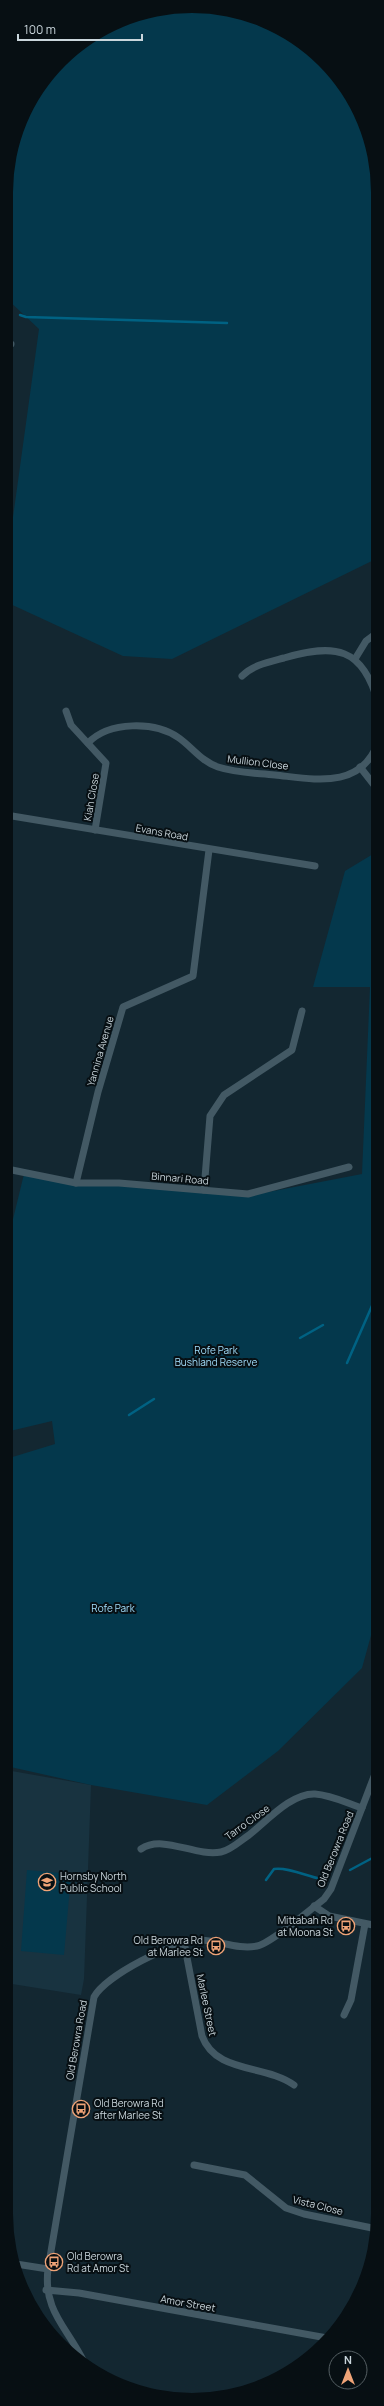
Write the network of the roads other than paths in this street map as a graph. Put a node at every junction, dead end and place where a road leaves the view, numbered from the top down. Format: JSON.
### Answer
{"nodes":[{"id":1,"x":371,"y":637,"type":"edge"},
{"id":2,"x":355,"y":659,"type":"junction"},
{"id":3,"x":242,"y":676,"type":"dead end"},
{"id":4,"x":371,"y":683,"type":"edge"},
{"id":5,"x":66,"y":710,"type":"dead end"},
{"id":6,"x":88,"y":744,"type":"junction"},
{"id":7,"x":371,"y":754,"type":"edge"},
{"id":8,"x":360,"y":767,"type":"junction"},
{"id":9,"x":371,"y":781,"type":"edge"},
{"id":10,"x":13,"y":816,"type":"edge"},
{"id":11,"x":95,"y":830,"type":"junction"},
{"id":12,"x":209,"y":850,"type":"junction"},
{"id":13,"x":315,"y":866,"type":"dead end"},
{"id":14,"x":302,"y":1011,"type":"dead end"},
{"id":15,"x":349,"y":1167,"type":"dead end"},
{"id":16,"x":13,"y":1170,"type":"edge"},
{"id":17,"x":76,"y":1183,"type":"junction"},
{"id":18,"x":204,"y":1190,"type":"junction"},
{"id":19,"x":371,"y":1784,"type":"edge"},
{"id":20,"x":362,"y":1808,"type":"junction"},
{"id":21,"x":140,"y":1849,"type":"dead end"},
{"id":22,"x":314,"y":1906,"type":"junction"},
{"id":23,"x":365,"y":1924,"type":"junction"},
{"id":24,"x":371,"y":1925,"type":"edge"},
{"id":25,"x":184,"y":1942,"type":"junction"},
{"id":26,"x":344,"y":2015,"type":"dead end"},
{"id":27,"x":294,"y":2085,"type":"dead end"},
{"id":28,"x":194,"y":2165,"type":"dead end"},
{"id":29,"x":371,"y":2228,"type":"edge"},
{"id":30,"x":20,"y":2265,"type":"edge"},
{"id":31,"x":48,"y":2269,"type":"junction"},
{"id":32,"x":46,"y":2290,"type":"junction"},
{"id":33,"x":322,"y":2337,"type":"edge"},
{"id":34,"x":78,"y":2352,"type":"edge"}],
"edges":[{"from":1,"to":2,"type":"street"},
{"from":2,"to":3,"type":"street"},
{"from":2,"to":4,"type":"street"},
{"from":5,"to":6,"type":"street","name":"Kiah Close"},
{"from":6,"to":8,"type":"street","name":"Mullion Close"},
{"from":6,"to":11,"type":"street","name":"Kiah Close"},
{"from":7,"to":8,"type":"street","name":"Mullion Close"},
{"from":8,"to":9,"type":"street"},
{"from":10,"to":11,"type":"street","name":"Evans Road"},
{"from":11,"to":12,"type":"street","name":"Evans Road"},
{"from":12,"to":13,"type":"street","name":"Evans Road"},
{"from":12,"to":17,"type":"street","name":"Yannina Avenue"},
{"from":14,"to":18,"type":"street"},
{"from":15,"to":18,"type":"street","name":"Binnari Road"},
{"from":16,"to":17,"type":"street","name":"Binnari Road"},
{"from":17,"to":18,"type":"street","name":"Binnari Road"},
{"from":19,"to":20,"type":"street","name":"Old Berowra Road"},
{"from":20,"to":21,"type":"street","name":"Tarro Close"},
{"from":20,"to":22,"type":"street","name":"Old Berowra Road"},
{"from":22,"to":23,"type":"street"},
{"from":22,"to":25,"type":"street","name":"Old Berowra Road"},
{"from":23,"to":24,"type":"street"},
{"from":23,"to":26,"type":"street"},
{"from":25,"to":27,"type":"street","name":"Marlee Street"},
{"from":25,"to":31,"type":"street","name":"Old Berowra Road"},
{"from":28,"to":29,"type":"street","name":"Vista Close"},
{"from":30,"to":31,"type":"street"},
{"from":31,"to":32,"type":"street","name":"Old Berowra Road"},
{"from":32,"to":33,"type":"street","name":"Amor Street"},
{"from":32,"to":34,"type":"street","name":"Old Berowra Road"}]}
